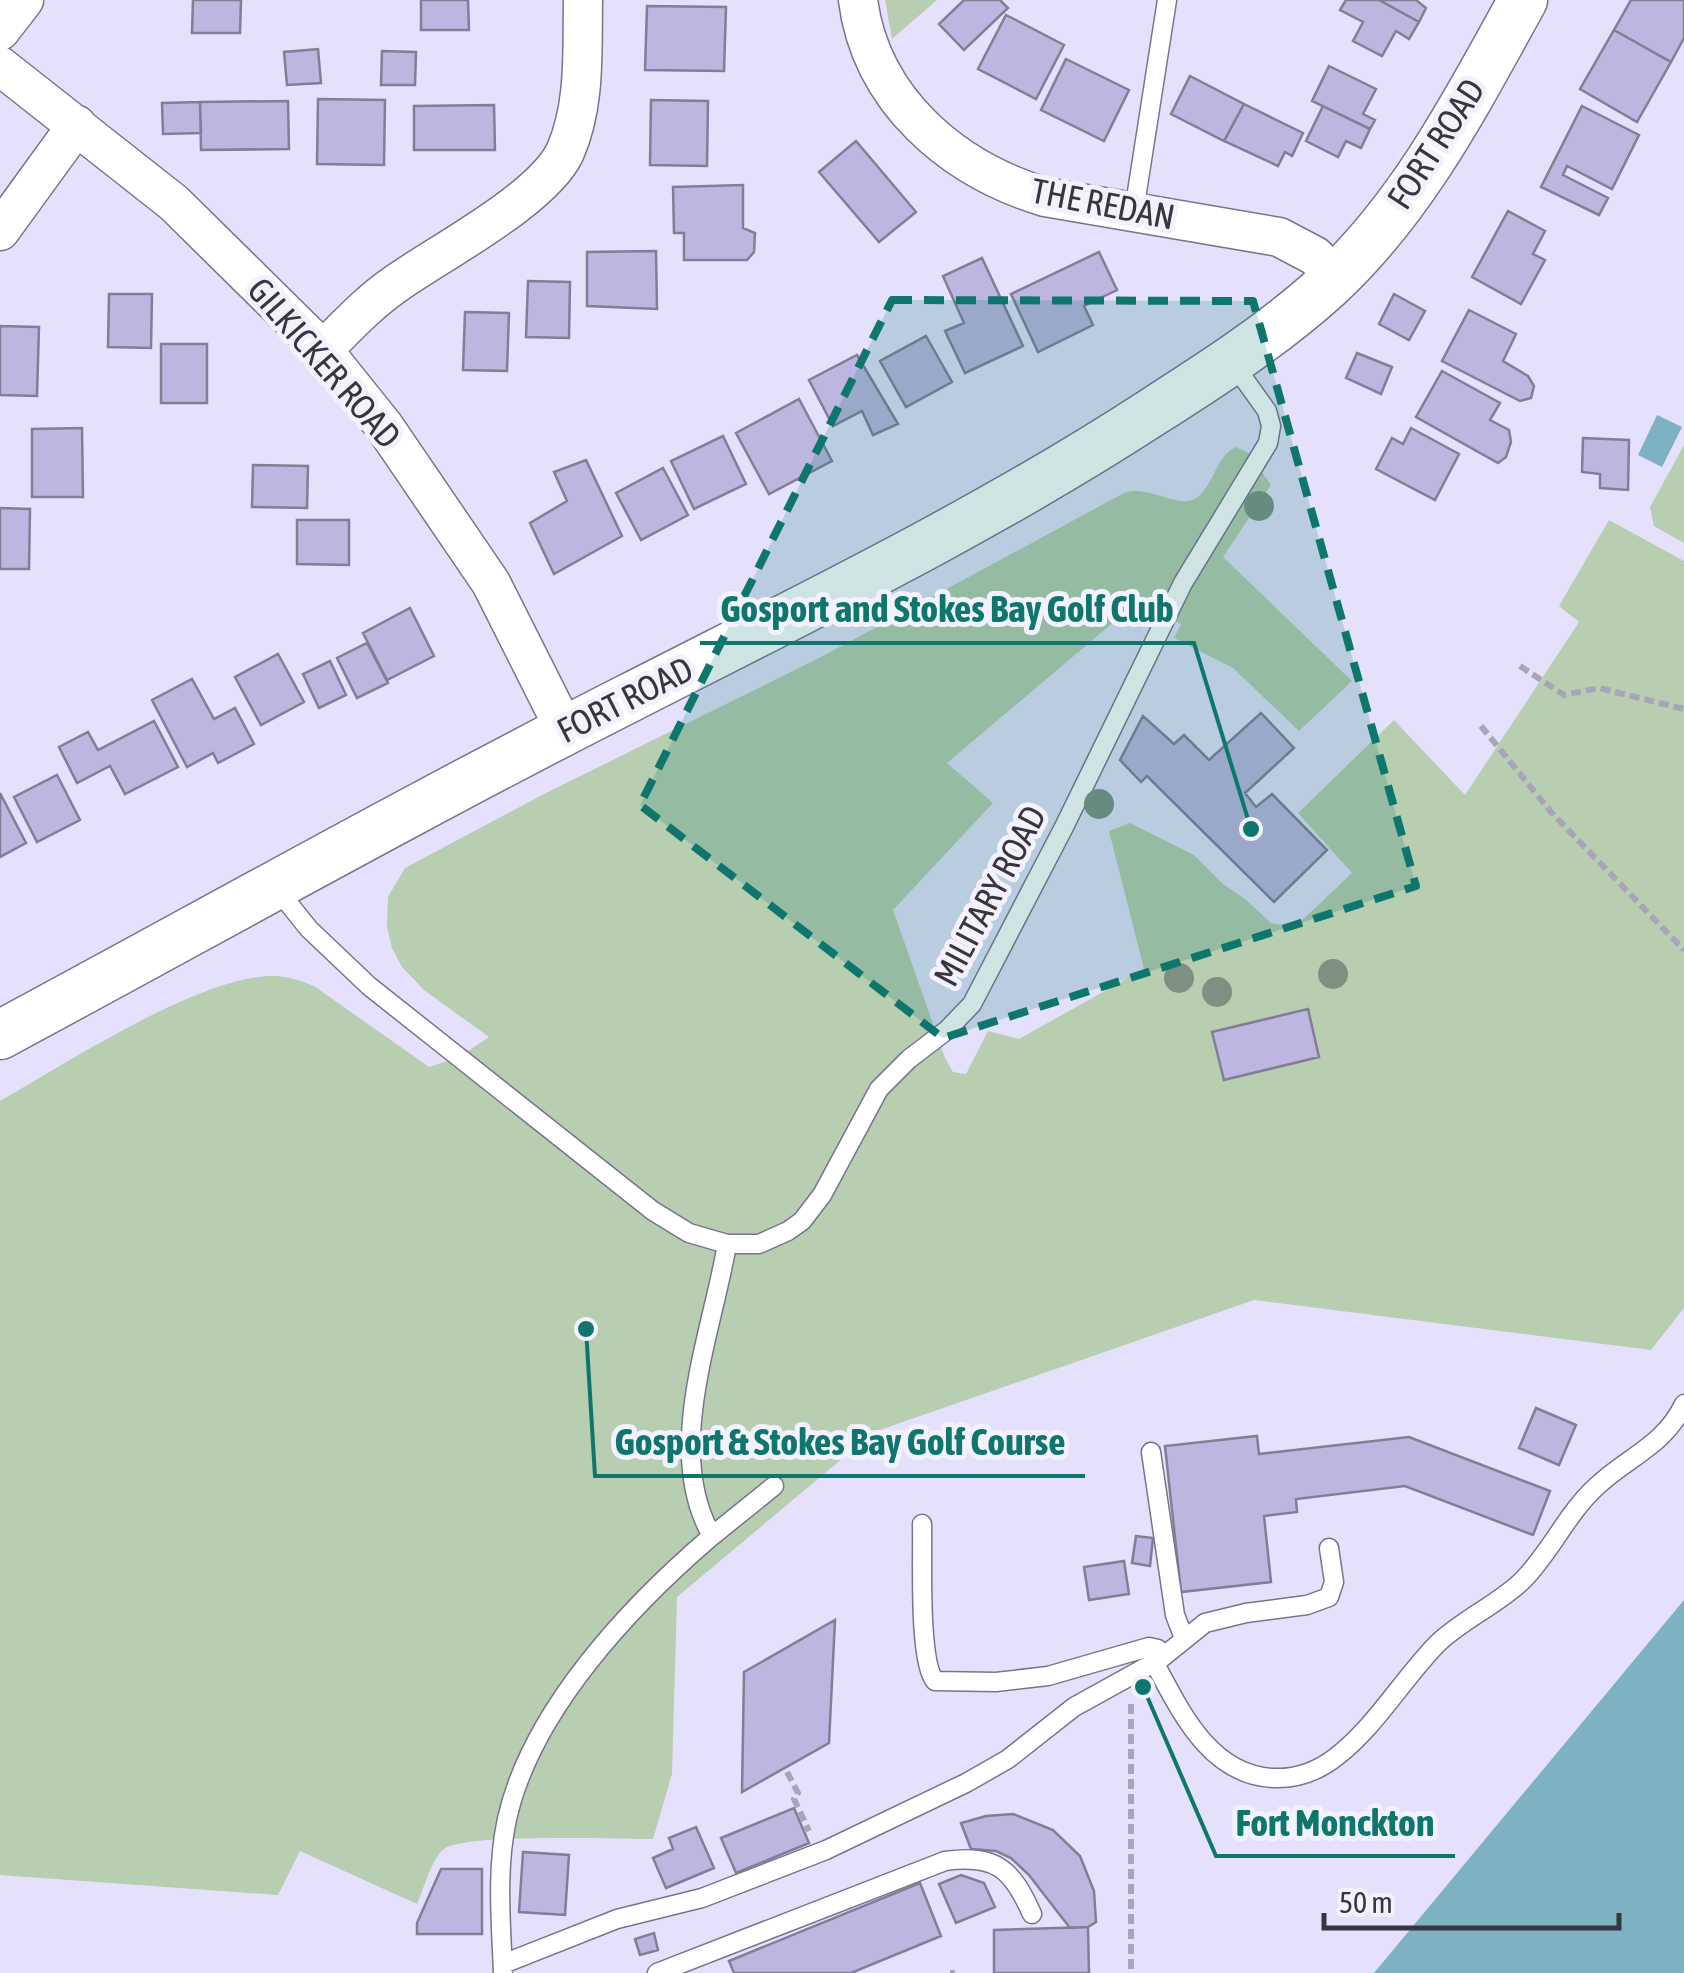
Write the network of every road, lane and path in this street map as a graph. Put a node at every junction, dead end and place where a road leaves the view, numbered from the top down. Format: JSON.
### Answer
{"nodes":[{"id":1,"x":24,"y":0,"type":"edge"},
{"id":2,"x":583,"y":0,"type":"edge"},
{"id":3,"x":858,"y":0,"type":"edge"},
{"id":4,"x":1167,"y":0,"type":"edge"},
{"id":5,"x":1523,"y":0,"type":"edge"},
{"id":6,"x":0,"y":31,"type":"edge"},
{"id":7,"x":0,"y":66,"type":"edge"},
{"id":8,"x":77,"y":126,"type":"junction"},
{"id":9,"x":1134,"y":211,"type":"junction"},
{"id":10,"x":0,"y":231,"type":"edge"},
{"id":11,"x":1335,"y":277,"type":"junction"},
{"id":12,"x":323,"y":350,"type":"junction"},
{"id":13,"x":1231,"y":362,"type":"junction"},
{"id":14,"x":1520,"y":666,"type":"dead end"},
{"id":15,"x":1684,"y":709,"type":"edge"},
{"id":16,"x":1482,"y":726,"type":"dead end"},
{"id":17,"x":565,"y":730,"type":"junction"},
{"id":18,"x":275,"y":888,"type":"junction"},
{"id":19,"x":1684,"y":950,"type":"edge"},
{"id":20,"x":0,"y":1035,"type":"edge"},
{"id":21,"x":726,"y":1244,"type":"junction"},
{"id":22,"x":1684,"y":1404,"type":"edge"},
{"id":23,"x":1151,"y":1452,"type":"dead end"},
{"id":24,"x":774,"y":1486,"type":"dead end"},
{"id":25,"x":922,"y":1524,"type":"dead end"},
{"id":26,"x":712,"y":1536,"type":"junction"},
{"id":27,"x":1329,"y":1548,"type":"dead end"},
{"id":28,"x":1184,"y":1638,"type":"junction"},
{"id":29,"x":1159,"y":1659,"type":"junction"},
{"id":30,"x":1131,"y":1675,"type":"junction"},
{"id":31,"x":787,"y":1772,"type":"dead end"},
{"id":32,"x":808,"y":1831,"type":"dead end"},
{"id":33,"x":1032,"y":1914,"type":"dead end"},
{"id":34,"x":503,"y":1969,"type":"edge"},
{"id":35,"x":657,"y":1973,"type":"edge"},
{"id":36,"x":1131,"y":1973,"type":"edge"}],
"edges":[{"from":1,"to":6,"type":"street"},
{"from":2,"to":12,"type":"street"},
{"from":3,"to":9,"type":"street","name":"THE REDAN"},
{"from":4,"to":9,"type":"lane"},
{"from":5,"to":11,"type":"street","name":"FORT ROAD"},
{"from":7,"to":8,"type":"street","name":"GILKICKER ROAD"},
{"from":8,"to":10,"type":"street"},
{"from":8,"to":12,"type":"street","name":"GILKICKER ROAD"},
{"from":9,"to":11,"type":"street","name":"THE REDAN"},
{"from":11,"to":13,"type":"street","name":"FORT ROAD"},
{"from":12,"to":17,"type":"street","name":"GILKICKER ROAD"},
{"from":13,"to":17,"type":"street","name":"FORT ROAD"},
{"from":13,"to":21,"type":"lane","name":"MILITARY ROAD"},
{"from":14,"to":15,"type":"path"},
{"from":16,"to":19,"type":"path"},
{"from":17,"to":18,"type":"street","name":"FORT ROAD"},
{"from":18,"to":20,"type":"street","name":"FORT ROAD"},
{"from":18,"to":21,"type":"lane","name":"MILITARY ROAD"},
{"from":21,"to":26,"type":"lane"},
{"from":22,"to":29,"type":"lane"},
{"from":23,"to":28,"type":"lane"},
{"from":24,"to":26,"type":"lane"},
{"from":25,"to":29,"type":"lane"},
{"from":26,"to":34,"type":"lane"},
{"from":27,"to":28,"type":"lane"},
{"from":28,"to":29,"type":"lane"},
{"from":29,"to":30,"type":"lane"},
{"from":30,"to":34,"type":"lane"},
{"from":30,"to":36,"type":"path"},
{"from":31,"to":32,"type":"path"},
{"from":33,"to":35,"type":"lane"}]}
